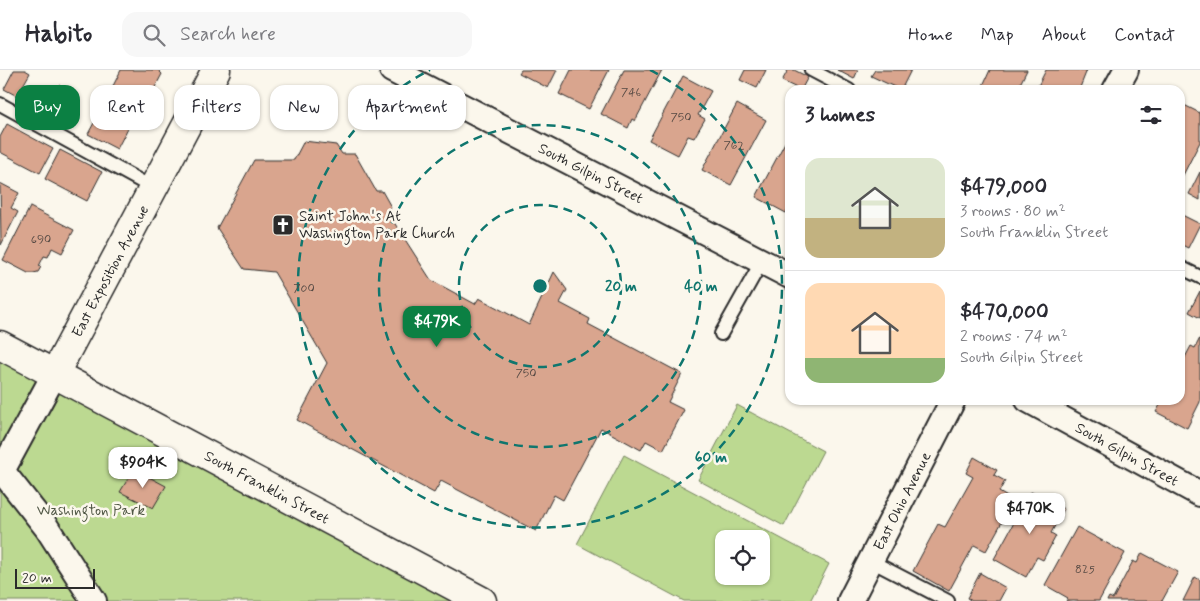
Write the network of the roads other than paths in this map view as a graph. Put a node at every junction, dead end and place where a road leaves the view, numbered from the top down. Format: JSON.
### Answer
{"nodes":[{"id":1,"x":216,"y":70,"type":"edge"},
{"id":2,"x":392,"y":70,"type":"edge"},
{"id":3,"x":812,"y":70,"type":"edge"},
{"id":4,"x":1126,"y":70,"type":"edge"},
{"id":5,"x":839,"y":85,"type":"edge"},
{"id":6,"x":1118,"y":85,"type":"edge"},
{"id":7,"x":0,"y":104,"type":"edge"},
{"id":8,"x":153,"y":188,"type":"junction"},
{"id":9,"x":762,"y":261,"type":"junction"},
{"id":10,"x":1185,"y":270,"type":"edge"},
{"id":11,"x":785,"y":273,"type":"edge"},
{"id":12,"x":1200,"y":277,"type":"edge"},
{"id":13,"x":721,"y":334,"type":"dead end"},
{"id":14,"x":0,"y":345,"type":"edge"},
{"id":15,"x":54,"y":375,"type":"junction"},
{"id":16,"x":951,"y":405,"type":"edge"},
{"id":17,"x":1037,"y":405,"type":"edge"},
{"id":18,"x":1200,"y":494,"type":"edge"},
{"id":19,"x":871,"y":561,"type":"junction"},
{"id":20,"x":94,"y":601,"type":"edge"},
{"id":21,"x":482,"y":601,"type":"edge"},
{"id":22,"x":850,"y":601,"type":"edge"},
{"id":23,"x":948,"y":601,"type":"edge"}],
"edges":[{"from":1,"to":8,"type":"street","name":"East Exposition Avenue"},
{"from":2,"to":9,"type":"street","name":"South Gilpin Street"},
{"from":3,"to":5,"type":"lane"},
{"from":4,"to":6,"type":"street"},
{"from":7,"to":8,"type":"lane"},
{"from":8,"to":15,"type":"street","name":"East Exposition Avenue"},
{"from":9,"to":11,"type":"street","name":"South Gilpin Street"},
{"from":9,"to":13,"type":"lane"},
{"from":10,"to":12,"type":"lane"},
{"from":14,"to":15,"type":"street","name":"South Franklin Street"},
{"from":15,"to":20,"type":"street","name":"East Exposition Avenue"},
{"from":15,"to":21,"type":"street","name":"South Franklin Street"},
{"from":16,"to":19,"type":"street","name":"East Ohio Avenue"},
{"from":17,"to":18,"type":"street","name":"South Gilpin Street"},
{"from":19,"to":22,"type":"street","name":"East Ohio Avenue"},
{"from":19,"to":23,"type":"lane"}]}
